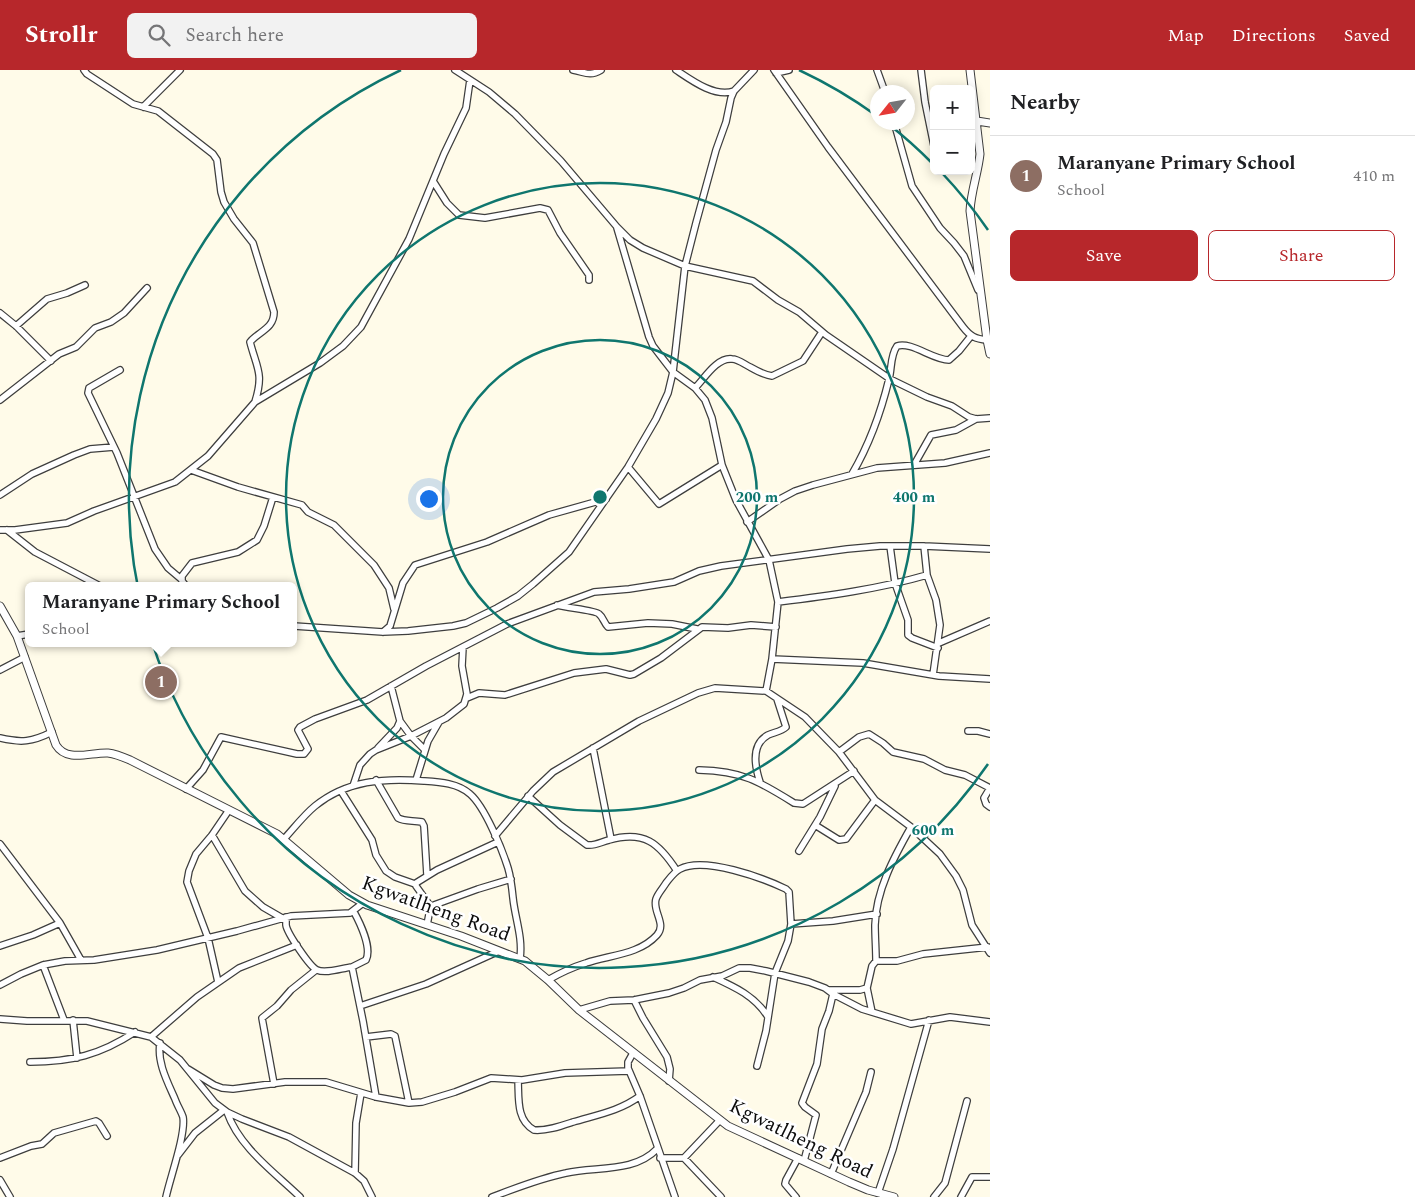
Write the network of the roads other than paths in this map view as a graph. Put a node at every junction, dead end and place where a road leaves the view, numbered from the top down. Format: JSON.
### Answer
{"nodes":[{"id":1,"x":84,"y":70,"type":"edge"},
{"id":2,"x":180,"y":70,"type":"edge"},
{"id":3,"x":455,"y":70,"type":"edge"},
{"id":4,"x":573,"y":70,"type":"edge"},
{"id":5,"x":601,"y":70,"type":"edge"},
{"id":6,"x":676,"y":70,"type":"edge"},
{"id":7,"x":754,"y":70,"type":"edge"},
{"id":8,"x":789,"y":70,"type":"edge"},
{"id":9,"x":877,"y":70,"type":"edge"},
{"id":10,"x":921,"y":70,"type":"edge"},
{"id":11,"x":969,"y":70,"type":"edge"},
{"id":12,"x":463,"y":72,"type":"edge"},
{"id":13,"x":775,"y":72,"type":"edge"},
{"id":14,"x":470,"y":80,"type":"junction"},
{"id":15,"x":882,"y":85,"type":"edge"},
{"id":16,"x":734,"y":91,"type":"junction"},
{"id":17,"x":143,"y":107,"type":"junction"},
{"id":18,"x":976,"y":121,"type":"junction"},
{"id":19,"x":990,"y":123,"type":"edge"},
{"id":20,"x":896,"y":130,"type":"edge"},
{"id":21,"x":931,"y":130,"type":"edge"},
{"id":22,"x":433,"y":181,"type":"junction"},
{"id":23,"x":617,"y":227,"type":"junction"},
{"id":24,"x":685,"y":266,"type":"junction"},
{"id":25,"x":590,"y":280,"type":"dead end"},
{"id":26,"x":85,"y":285,"type":"dead end"},
{"id":27,"x":147,"y":288,"type":"dead end"},
{"id":28,"x":981,"y":299,"type":"junction"},
{"id":29,"x":0,"y":313,"type":"edge"},
{"id":30,"x":16,"y":326,"type":"junction"},
{"id":31,"x":822,"y":332,"type":"junction"},
{"id":32,"x":972,"y":336,"type":"junction"},
{"id":33,"x":987,"y":340,"type":"junction"},
{"id":34,"x":990,"y":354,"type":"edge"},
{"id":35,"x":51,"y":361,"type":"junction"},
{"id":36,"x":120,"y":370,"type":"dead end"},
{"id":37,"x":673,"y":372,"type":"junction"},
{"id":38,"x":890,"y":378,"type":"junction"},
{"id":39,"x":695,"y":388,"type":"junction"},
{"id":40,"x":0,"y":400,"type":"edge"},
{"id":41,"x":255,"y":402,"type":"junction"},
{"id":42,"x":990,"y":418,"type":"edge"},
{"id":43,"x":976,"y":419,"type":"junction"},
{"id":44,"x":114,"y":447,"type":"junction"},
{"id":45,"x":990,"y":453,"type":"edge"},
{"id":46,"x":722,"y":465,"type":"junction"},
{"id":47,"x":914,"y":465,"type":"junction"},
{"id":48,"x":628,"y":467,"type":"junction"},
{"id":49,"x":191,"y":470,"type":"junction"},
{"id":50,"x":852,"y":474,"type":"junction"},
{"id":51,"x":0,"y":495,"type":"edge"},
{"id":52,"x":136,"y":496,"type":"junction"},
{"id":53,"x":273,"y":497,"type":"junction"},
{"id":54,"x":606,"y":499,"type":"junction"},
{"id":55,"x":748,"y":522,"type":"junction"},
{"id":56,"x":3,"y":530,"type":"edge"},
{"id":57,"x":890,"y":546,"type":"junction"},
{"id":58,"x":924,"y":546,"type":"junction"},
{"id":59,"x":990,"y":549,"type":"edge"},
{"id":60,"x":769,"y":560,"type":"junction"},
{"id":61,"x":927,"y":575,"type":"junction"},
{"id":62,"x":181,"y":579,"type":"junction"},
{"id":63,"x":92,"y":582,"type":"edge"},
{"id":64,"x":183,"y":582,"type":"edge"},
{"id":65,"x":896,"y":583,"type":"junction"},
{"id":66,"x":778,"y":602,"type":"junction"},
{"id":67,"x":557,"y":605,"type":"junction"},
{"id":68,"x":0,"y":606,"type":"edge"},
{"id":69,"x":394,"y":612,"type":"junction"},
{"id":70,"x":990,"y":620,"type":"edge"},
{"id":71,"x":297,"y":626,"type":"edge"},
{"id":72,"x":776,"y":627,"type":"junction"},
{"id":73,"x":697,"y":629,"type":"junction"},
{"id":74,"x":383,"y":632,"type":"junction"},
{"id":75,"x":25,"y":635,"type":"edge"},
{"id":76,"x":17,"y":636,"type":"junction"},
{"id":77,"x":938,"y":646,"type":"junction"},
{"id":78,"x":463,"y":647,"type":"junction"},
{"id":79,"x":25,"y":657,"type":"junction"},
{"id":80,"x":772,"y":659,"type":"junction"},
{"id":81,"x":0,"y":670,"type":"edge"},
{"id":82,"x":933,"y":675,"type":"junction"},
{"id":83,"x":990,"y":679,"type":"edge"},
{"id":84,"x":391,"y":686,"type":"junction"},
{"id":85,"x":766,"y":691,"type":"junction"},
{"id":86,"x":467,"y":698,"type":"junction"},
{"id":87,"x":777,"y":699,"type":"junction"},
{"id":88,"x":400,"y":721,"type":"junction"},
{"id":89,"x":439,"y":721,"type":"junction"},
{"id":90,"x":968,"y":731,"type":"dead end"},
{"id":91,"x":52,"y":732,"type":"junction"},
{"id":92,"x":990,"y":734,"type":"edge"},
{"id":93,"x":411,"y":736,"type":"junction"},
{"id":94,"x":0,"y":738,"type":"edge"},
{"id":95,"x":593,"y":748,"type":"junction"},
{"id":96,"x":376,"y":750,"type":"junction"},
{"id":97,"x":425,"y":750,"type":"junction"},
{"id":98,"x":839,"y":752,"type":"junction"},
{"id":99,"x":699,"y":770,"type":"dead end"},
{"id":100,"x":854,"y":771,"type":"junction"},
{"id":101,"x":376,"y":780,"type":"junction"},
{"id":102,"x":416,"y":780,"type":"junction"},
{"id":103,"x":760,"y":782,"type":"junction"},
{"id":104,"x":836,"y":784,"type":"junction"},
{"id":105,"x":353,"y":786,"type":"junction"},
{"id":106,"x":990,"y":788,"type":"edge"},
{"id":107,"x":186,"y":789,"type":"junction"},
{"id":108,"x":341,"y":791,"type":"junction"},
{"id":109,"x":528,"y":796,"type":"junction"},
{"id":110,"x":875,"y":800,"type":"junction"},
{"id":111,"x":990,"y":807,"type":"edge"},
{"id":112,"x":229,"y":810,"type":"junction"},
{"id":113,"x":815,"y":825,"type":"junction"},
{"id":114,"x":911,"y":827,"type":"junction"},
{"id":115,"x":212,"y":836,"type":"junction"},
{"id":116,"x":284,"y":839,"type":"junction"},
{"id":117,"x":496,"y":839,"type":"junction"},
{"id":118,"x":610,"y":839,"type":"junction"},
{"id":119,"x":0,"y":844,"type":"edge"},
{"id":120,"x":799,"y":851,"type":"dead end"},
{"id":121,"x":677,"y":871,"type":"junction"},
{"id":122,"x":427,"y":875,"type":"junction"},
{"id":123,"x":511,"y":880,"type":"junction"},
{"id":124,"x":415,"y":884,"type":"junction"},
{"id":125,"x":363,"y":903,"type":"junction"},
{"id":126,"x":431,"y":907,"type":"junction"},
{"id":127,"x":354,"y":912,"type":"junction"},
{"id":128,"x":876,"y":914,"type":"junction"},
{"id":129,"x":284,"y":918,"type":"junction"},
{"id":130,"x":60,"y":924,"type":"junction"},
{"id":131,"x":791,"y":924,"type":"junction"},
{"id":132,"x":427,"y":925,"type":"junction"},
{"id":133,"x":208,"y":938,"type":"junction"},
{"id":134,"x":297,"y":945,"type":"junction"},
{"id":135,"x":0,"y":946,"type":"edge"},
{"id":136,"x":988,"y":947,"type":"edge"},
{"id":137,"x":499,"y":951,"type":"junction"},
{"id":138,"x":990,"y":953,"type":"edge"},
{"id":139,"x":520,"y":958,"type":"junction"},
{"id":140,"x":81,"y":960,"type":"junction"},
{"id":141,"x":876,"y":961,"type":"junction"},
{"id":142,"x":43,"y":965,"type":"junction"},
{"id":143,"x":352,"y":966,"type":"junction"},
{"id":144,"x":316,"y":970,"type":"junction"},
{"id":145,"x":775,"y":973,"type":"junction"},
{"id":146,"x":714,"y":977,"type":"junction"},
{"id":147,"x":548,"y":980,"type":"junction"},
{"id":148,"x":218,"y":982,"type":"junction"},
{"id":149,"x":0,"y":986,"type":"edge"},
{"id":150,"x":867,"y":988,"type":"junction"},
{"id":151,"x":827,"y":990,"type":"junction"},
{"id":152,"x":833,"y":994,"type":"junction"},
{"id":153,"x":634,"y":1000,"type":"junction"},
{"id":154,"x":360,"y":1006,"type":"junction"},
{"id":155,"x":579,"y":1010,"type":"junction"},
{"id":156,"x":872,"y":1012,"type":"junction"},
{"id":157,"x":768,"y":1017,"type":"junction"},
{"id":158,"x":0,"y":1019,"type":"edge"},
{"id":159,"x":64,"y":1020,"type":"junction"},
{"id":160,"x":73,"y":1020,"type":"junction"},
{"id":161,"x":929,"y":1020,"type":"junction"},
{"id":162,"x":990,"y":1022,"type":"edge"},
{"id":163,"x":135,"y":1032,"type":"junction"},
{"id":164,"x":151,"y":1036,"type":"junction"},
{"id":165,"x":366,"y":1038,"type":"junction"},
{"id":166,"x":160,"y":1043,"type":"junction"},
{"id":167,"x":633,"y":1053,"type":"junction"},
{"id":168,"x":77,"y":1058,"type":"junction"},
{"id":169,"x":30,"y":1062,"type":"dead end"},
{"id":170,"x":757,"y":1066,"type":"dead end"},
{"id":171,"x":188,"y":1069,"type":"junction"},
{"id":172,"x":629,"y":1071,"type":"junction"},
{"id":173,"x":871,"y":1072,"type":"dead end"},
{"id":174,"x":518,"y":1080,"type":"junction"},
{"id":175,"x":669,"y":1080,"type":"junction"},
{"id":176,"x":274,"y":1084,"type":"junction"},
{"id":177,"x":361,"y":1093,"type":"junction"},
{"id":178,"x":640,"y":1096,"type":"junction"},
{"id":179,"x":376,"y":1098,"type":"junction"},
{"id":180,"x":967,"y":1101,"type":"dead end"},
{"id":181,"x":409,"y":1103,"type":"junction"},
{"id":182,"x":225,"y":1111,"type":"junction"},
{"id":183,"x":720,"y":1120,"type":"junction"},
{"id":184,"x":107,"y":1136,"type":"dead end"},
{"id":185,"x":657,"y":1149,"type":"junction"},
{"id":186,"x":177,"y":1157,"type":"junction"},
{"id":187,"x":0,"y":1158,"type":"edge"},
{"id":188,"x":660,"y":1158,"type":"junction"},
{"id":189,"x":684,"y":1158,"type":"junction"},
{"id":190,"x":801,"y":1160,"type":"junction"},
{"id":191,"x":355,"y":1173,"type":"junction"},
{"id":192,"x":831,"y":1174,"type":"junction"},
{"id":193,"x":990,"y":1177,"type":"edge"},
{"id":194,"x":0,"y":1180,"type":"edge"},
{"id":195,"x":878,"y":1193,"type":"junction"},
{"id":196,"x":674,"y":1194,"type":"edge"},
{"id":197,"x":866,"y":1194,"type":"edge"},
{"id":198,"x":10,"y":1197,"type":"edge"},
{"id":199,"x":166,"y":1197,"type":"edge"},
{"id":200,"x":300,"y":1197,"type":"edge"},
{"id":201,"x":372,"y":1197,"type":"edge"},
{"id":202,"x":492,"y":1197,"type":"edge"},
{"id":203,"x":669,"y":1197,"type":"edge"},
{"id":204,"x":721,"y":1197,"type":"edge"},
{"id":205,"x":796,"y":1197,"type":"edge"},
{"id":206,"x":894,"y":1197,"type":"edge"},
{"id":207,"x":934,"y":1197,"type":"edge"},
{"id":208,"x":961,"y":1197,"type":"edge"}],
"edges":[{"from":1,"to":17,"type":"street"},
{"from":2,"to":17,"type":"street"},
{"from":3,"to":12,"type":"street"},
{"from":4,"to":5,"type":"street"},
{"from":6,"to":16,"type":"street"},
{"from":7,"to":16,"type":"street"},
{"from":8,"to":13,"type":"street"},
{"from":9,"to":15,"type":"street"},
{"from":10,"to":21,"type":"street"},
{"from":11,"to":18,"type":"street"},
{"from":12,"to":14,"type":"street"},
{"from":13,"to":32,"type":"street"},
{"from":14,"to":22,"type":"street"},
{"from":14,"to":23,"type":"street"},
{"from":16,"to":24,"type":"street"},
{"from":17,"to":41,"type":"street"},
{"from":18,"to":19,"type":"street"},
{"from":18,"to":28,"type":"street"},
{"from":20,"to":28,"type":"street"},
{"from":22,"to":25,"type":"street"},
{"from":22,"to":41,"type":"street"},
{"from":23,"to":24,"type":"street"},
{"from":23,"to":37,"type":"street"},
{"from":24,"to":31,"type":"street"},
{"from":24,"to":37,"type":"street"},
{"from":26,"to":30,"type":"street"},
{"from":27,"to":35,"type":"street"},
{"from":28,"to":33,"type":"street"},
{"from":29,"to":30,"type":"street"},
{"from":30,"to":35,"type":"street"},
{"from":31,"to":38,"type":"street"},
{"from":31,"to":39,"type":"street"},
{"from":32,"to":33,"type":"street"},
{"from":32,"to":38,"type":"street"},
{"from":33,"to":34,"type":"street"},
{"from":35,"to":40,"type":"street"},
{"from":36,"to":44,"type":"street"},
{"from":37,"to":39,"type":"street"},
{"from":37,"to":48,"type":"street"},
{"from":38,"to":43,"type":"street"},
{"from":38,"to":50,"type":"street"},
{"from":39,"to":46,"type":"street"},
{"from":41,"to":49,"type":"street"},
{"from":42,"to":43,"type":"street"},
{"from":43,"to":47,"type":"street"},
{"from":44,"to":51,"type":"street"},
{"from":44,"to":52,"type":"street"},
{"from":45,"to":47,"type":"street"},
{"from":46,"to":48,"type":"street"},
{"from":46,"to":55,"type":"street"},
{"from":47,"to":50,"type":"street"},
{"from":48,"to":54,"type":"street"},
{"from":49,"to":52,"type":"street"},
{"from":49,"to":53,"type":"street"},
{"from":50,"to":55,"type":"street"},
{"from":52,"to":56,"type":"street"},
{"from":52,"to":62,"type":"street"},
{"from":53,"to":62,"type":"street"},
{"from":53,"to":69,"type":"street"},
{"from":54,"to":69,"type":"street"},
{"from":54,"to":74,"type":"street"},
{"from":55,"to":60,"type":"street"},
{"from":56,"to":63,"type":"street"},
{"from":57,"to":58,"type":"street"},
{"from":57,"to":60,"type":"street"},
{"from":57,"to":65,"type":"street"},
{"from":58,"to":59,"type":"street"},
{"from":58,"to":61,"type":"street"},
{"from":60,"to":66,"type":"street"},
{"from":60,"to":67,"type":"street"},
{"from":61,"to":65,"type":"street"},
{"from":61,"to":77,"type":"street"},
{"from":62,"to":64,"type":"street"},
{"from":65,"to":66,"type":"street"},
{"from":65,"to":77,"type":"street"},
{"from":66,"to":72,"type":"street"},
{"from":67,"to":73,"type":"street"},
{"from":67,"to":78,"type":"street"},
{"from":68,"to":76,"type":"street","name":"Kgwatlheng Road"},
{"from":69,"to":74,"type":"street"},
{"from":70,"to":77,"type":"street"},
{"from":71,"to":74,"type":"street"},
{"from":72,"to":73,"type":"street"},
{"from":72,"to":80,"type":"street"},
{"from":73,"to":86,"type":"street"},
{"from":75,"to":76,"type":"street"},
{"from":76,"to":79,"type":"street","name":"Kgwatlheng Road"},
{"from":77,"to":82,"type":"street"},
{"from":78,"to":84,"type":"street"},
{"from":78,"to":86,"type":"street"},
{"from":79,"to":81,"type":"street"},
{"from":79,"to":91,"type":"street","name":"Kgwatlheng Road"},
{"from":80,"to":82,"type":"street"},
{"from":80,"to":85,"type":"street"},
{"from":82,"to":83,"type":"street"},
{"from":84,"to":88,"type":"street"},
{"from":84,"to":107,"type":"street"},
{"from":85,"to":87,"type":"street"},
{"from":85,"to":95,"type":"street"},
{"from":86,"to":89,"type":"street"},
{"from":87,"to":98,"type":"street"},
{"from":87,"to":103,"type":"street"},
{"from":88,"to":93,"type":"street"},
{"from":88,"to":96,"type":"street"},
{"from":89,"to":93,"type":"street"},
{"from":89,"to":97,"type":"street"},
{"from":90,"to":92,"type":"street"},
{"from":91,"to":94,"type":"street"},
{"from":91,"to":107,"type":"street","name":"Kgwatlheng Road"},
{"from":93,"to":96,"type":"street"},
{"from":93,"to":97,"type":"street"},
{"from":95,"to":109,"type":"street"},
{"from":95,"to":118,"type":"street"},
{"from":96,"to":105,"type":"street"},
{"from":97,"to":102,"type":"street"},
{"from":98,"to":100,"type":"street"},
{"from":98,"to":106,"type":"street"},
{"from":99,"to":103,"type":"street"},
{"from":100,"to":104,"type":"street"},
{"from":100,"to":110,"type":"street"},
{"from":101,"to":102,"type":"street"},
{"from":101,"to":105,"type":"street"},
{"from":101,"to":122,"type":"street"},
{"from":102,"to":117,"type":"street"},
{"from":103,"to":104,"type":"street"},
{"from":104,"to":113,"type":"street"},
{"from":105,"to":108,"type":"street"},
{"from":106,"to":111,"type":"street"},
{"from":107,"to":112,"type":"street","name":"Kgwatlheng Road"},
{"from":108,"to":116,"type":"street"},
{"from":108,"to":124,"type":"street"},
{"from":109,"to":117,"type":"street"},
{"from":109,"to":118,"type":"street"},
{"from":110,"to":113,"type":"street"},
{"from":110,"to":114,"type":"street"},
{"from":112,"to":115,"type":"street"},
{"from":112,"to":116,"type":"street","name":"Kgwatlheng Road"},
{"from":113,"to":120,"type":"street"},
{"from":114,"to":128,"type":"street"},
{"from":114,"to":136,"type":"street"},
{"from":115,"to":129,"type":"street"},
{"from":115,"to":133,"type":"street"},
{"from":116,"to":125,"type":"street","name":"Kgwatlheng Road"},
{"from":117,"to":122,"type":"street"},
{"from":117,"to":123,"type":"street"},
{"from":118,"to":121,"type":"street"},
{"from":119,"to":130,"type":"street"},
{"from":121,"to":131,"type":"street"},
{"from":121,"to":147,"type":"street"},
{"from":122,"to":124,"type":"street"},
{"from":123,"to":126,"type":"street"},
{"from":123,"to":139,"type":"street"},
{"from":124,"to":126,"type":"street"},
{"from":125,"to":127,"type":"street"},
{"from":125,"to":132,"type":"street","name":"Kgwatlheng Road"},
{"from":126,"to":132,"type":"street"},
{"from":127,"to":129,"type":"street"},
{"from":127,"to":143,"type":"street"},
{"from":128,"to":131,"type":"street"},
{"from":128,"to":141,"type":"street"},
{"from":129,"to":133,"type":"street"},
{"from":129,"to":134,"type":"street"},
{"from":130,"to":135,"type":"street"},
{"from":130,"to":140,"type":"street"},
{"from":131,"to":145,"type":"street"},
{"from":132,"to":137,"type":"street","name":"Kgwatlheng Road"},
{"from":133,"to":140,"type":"street"},
{"from":133,"to":148,"type":"street"},
{"from":134,"to":144,"type":"street"},
{"from":134,"to":148,"type":"street"},
{"from":136,"to":138,"type":"street"},
{"from":136,"to":141,"type":"street"},
{"from":137,"to":139,"type":"street","name":"Kgwatlheng Road"},
{"from":137,"to":154,"type":"street"},
{"from":139,"to":147,"type":"street","name":"Kgwatlheng Road"},
{"from":140,"to":142,"type":"street"},
{"from":141,"to":150,"type":"street"},
{"from":142,"to":149,"type":"street"},
{"from":142,"to":159,"type":"street"},
{"from":143,"to":144,"type":"street"},
{"from":143,"to":154,"type":"street"},
{"from":144,"to":176,"type":"street"},
{"from":145,"to":146,"type":"street"},
{"from":145,"to":151,"type":"street"},
{"from":145,"to":157,"type":"street"},
{"from":146,"to":153,"type":"street"},
{"from":146,"to":157,"type":"street"},
{"from":147,"to":155,"type":"street","name":"Kgwatlheng Road"},
{"from":148,"to":164,"type":"street"},
{"from":150,"to":151,"type":"street"},
{"from":150,"to":156,"type":"street"},
{"from":151,"to":152,"type":"street"},
{"from":152,"to":156,"type":"street"},
{"from":152,"to":190,"type":"street"},
{"from":153,"to":155,"type":"street"},
{"from":153,"to":175,"type":"street"},
{"from":154,"to":165,"type":"street"},
{"from":155,"to":167,"type":"street","name":"Kgwatlheng Road"},
{"from":156,"to":161,"type":"street"},
{"from":157,"to":170,"type":"street"},
{"from":158,"to":159,"type":"street"},
{"from":159,"to":160,"type":"street"},
{"from":160,"to":163,"type":"street"},
{"from":160,"to":168,"type":"street"},
{"from":161,"to":162,"type":"street"},
{"from":161,"to":195,"type":"street"},
{"from":163,"to":164,"type":"street"},
{"from":163,"to":168,"type":"street"},
{"from":164,"to":166,"type":"street"},
{"from":165,"to":179,"type":"street"},
{"from":165,"to":181,"type":"street"},
{"from":166,"to":171,"type":"street"},
{"from":166,"to":186,"type":"street"},
{"from":167,"to":172,"type":"street"},
{"from":167,"to":175,"type":"street","name":"Kgwatlheng Road"},
{"from":168,"to":169,"type":"street"},
{"from":171,"to":176,"type":"street"},
{"from":171,"to":182,"type":"street"},
{"from":172,"to":174,"type":"street"},
{"from":172,"to":178,"type":"street"},
{"from":173,"to":192,"type":"street"},
{"from":174,"to":178,"type":"street"},
{"from":174,"to":181,"type":"street"},
{"from":175,"to":183,"type":"street","name":"Kgwatlheng Road"},
{"from":176,"to":177,"type":"street"},
{"from":177,"to":179,"type":"street"},
{"from":177,"to":191,"type":"street"},
{"from":178,"to":185,"type":"street"},
{"from":179,"to":181,"type":"street"},
{"from":180,"to":207,"type":"street"},
{"from":182,"to":186,"type":"street"},
{"from":182,"to":191,"type":"street"},
{"from":182,"to":200,"type":"street"},
{"from":183,"to":189,"type":"street"},
{"from":183,"to":190,"type":"street","name":"Kgwatlheng Road"},
{"from":184,"to":187,"type":"street"},
{"from":185,"to":188,"type":"street"},
{"from":185,"to":202,"type":"street"},
{"from":186,"to":199,"type":"street"},
{"from":188,"to":189,"type":"street"},
{"from":188,"to":196,"type":"street"},
{"from":189,"to":204,"type":"street"},
{"from":190,"to":192,"type":"street","name":"Kgwatlheng Road"},
{"from":190,"to":205,"type":"street"},
{"from":191,"to":201,"type":"street"},
{"from":192,"to":197,"type":"street","name":"Kgwatlheng Road"},
{"from":193,"to":208,"type":"street"},
{"from":194,"to":198,"type":"street"},
{"from":195,"to":197,"type":"street","name":"Kgwatlheng Road"},
{"from":195,"to":206,"type":"street","name":"Kgwatlheng Road"},
{"from":196,"to":203,"type":"street"}]}
